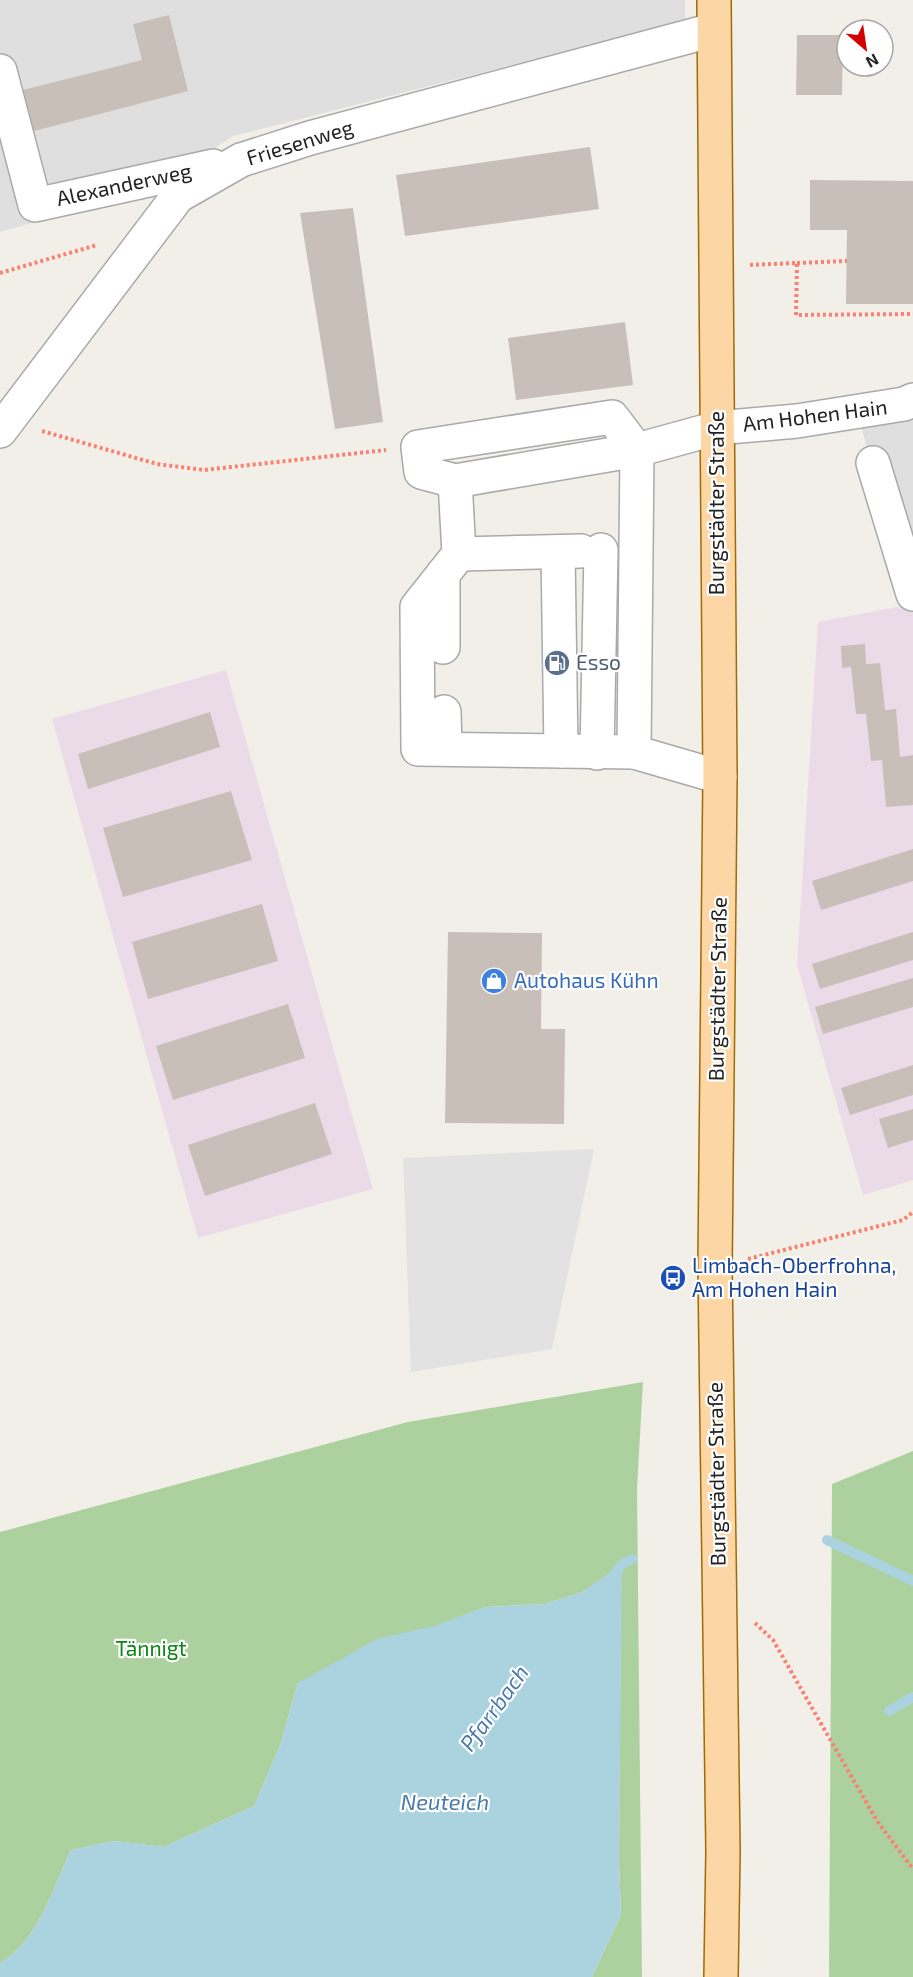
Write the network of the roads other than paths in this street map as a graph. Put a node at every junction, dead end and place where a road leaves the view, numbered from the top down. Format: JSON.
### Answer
{"nodes":[{"id":1,"x":713,"y":15,"type":"edge"},
{"id":2,"x":0,"y":71,"type":"edge"},
{"id":3,"x":241,"y":160,"type":"junction"},
{"id":4,"x":913,"y":400,"type":"edge"},
{"id":5,"x":4,"y":426,"type":"edge"},
{"id":6,"x":717,"y":428,"type":"junction"},
{"id":7,"x":637,"y":450,"type":"junction"},
{"id":8,"x":873,"y":463,"type":"dead end"},
{"id":9,"x":455,"y":482,"type":"junction"},
{"id":10,"x":601,"y":550,"type":"junction"},
{"id":11,"x":636,"y":550,"type":"junction"},
{"id":12,"x":558,"y":552,"type":"junction"},
{"id":13,"x":451,"y":564,"type":"junction"},
{"id":14,"x":913,"y":594,"type":"edge"},
{"id":15,"x":443,"y":647,"type":"dead end"},
{"id":16,"x":444,"y":712,"type":"dead end"},
{"id":17,"x":445,"y":749,"type":"junction"},
{"id":18,"x":561,"y":751,"type":"junction"},
{"id":19,"x":634,"y":752,"type":"junction"},
{"id":20,"x":597,"y":753,"type":"junction"},
{"id":21,"x":720,"y":777,"type":"junction"},
{"id":22,"x":721,"y":1977,"type":"edge"}],
"edges":[{"from":1,"to":3,"type":"street","name":"Friesenweg"},
{"from":1,"to":6,"type":"main road","name":"Burgstädter Straße"},
{"from":2,"to":3,"type":"street","name":"Alexanderweg"},
{"from":3,"to":5,"type":"street","name":"Friesenweg"},
{"from":4,"to":6,"type":"street","name":"Am Hohen Hain"},
{"from":6,"to":7,"type":"street","name":"Am Hohen Hain"},
{"from":6,"to":21,"type":"main road","name":"Burgstädter Straße"},
{"from":7,"to":9,"type":"street","name":"Am Hohen Hain"},
{"from":7,"to":9,"type":"street"},
{"from":7,"to":11,"type":"street"},
{"from":8,"to":14,"type":"street"},
{"from":9,"to":13,"type":"street"},
{"from":10,"to":11,"type":"street"},
{"from":10,"to":12,"type":"street"},
{"from":10,"to":20,"type":"street"},
{"from":11,"to":19,"type":"street"},
{"from":12,"to":13,"type":"street"},
{"from":12,"to":18,"type":"street"},
{"from":13,"to":15,"type":"street"},
{"from":13,"to":17,"type":"street"},
{"from":16,"to":17,"type":"street"},
{"from":17,"to":18,"type":"street"},
{"from":18,"to":20,"type":"street"},
{"from":19,"to":20,"type":"street"},
{"from":19,"to":21,"type":"street"},
{"from":21,"to":22,"type":"main road","name":"Burgstädter Straße"}]}
